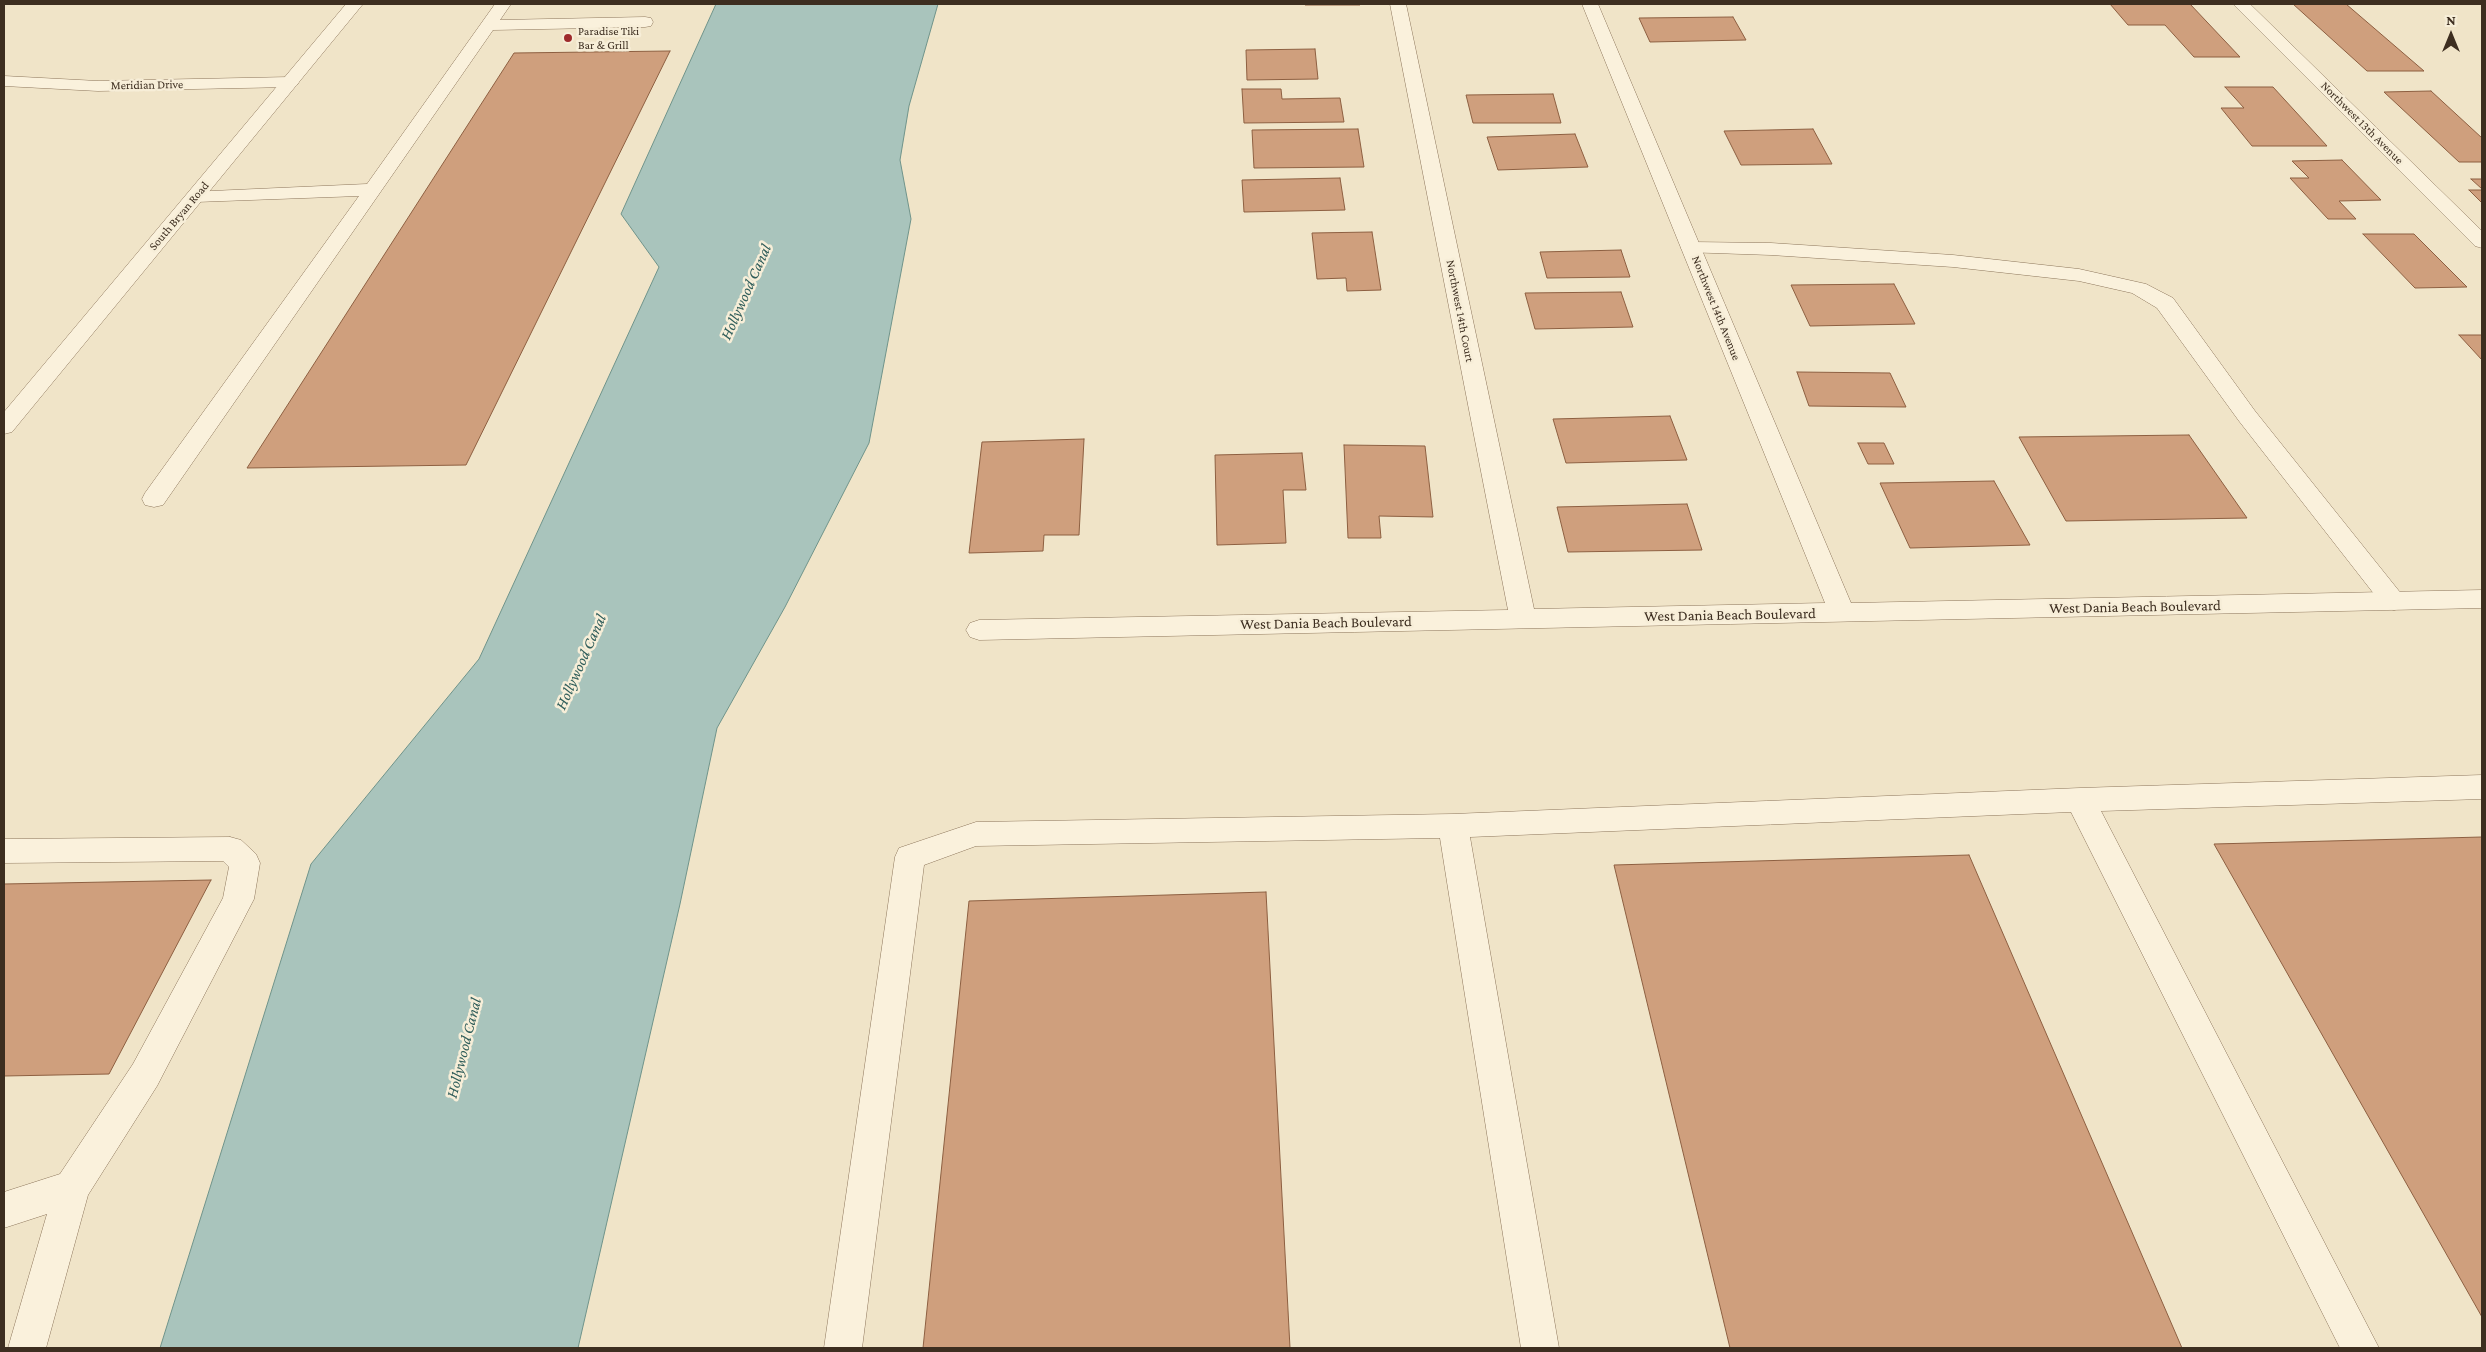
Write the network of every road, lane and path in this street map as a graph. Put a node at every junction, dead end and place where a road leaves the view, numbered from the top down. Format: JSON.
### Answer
{"nodes":[{"id":1,"x":355,"y":4,"type":"edge"},
{"id":2,"x":503,"y":4,"type":"edge"},
{"id":3,"x":1398,"y":4,"type":"edge"},
{"id":4,"x":1590,"y":4,"type":"edge"},
{"id":5,"x":2241,"y":4,"type":"edge"},
{"id":6,"x":645,"y":22,"type":"dead end"},
{"id":7,"x":489,"y":25,"type":"junction"},
{"id":8,"x":4,"y":82,"type":"edge"},
{"id":9,"x":290,"y":82,"type":"junction"},
{"id":10,"x":373,"y":190,"type":"junction"},
{"id":11,"x":196,"y":196,"type":"junction"},
{"id":12,"x":2482,"y":242,"type":"edge"},
{"id":13,"x":1691,"y":248,"type":"junction"},
{"id":14,"x":4,"y":427,"type":"edge"},
{"id":15,"x":154,"y":499,"type":"dead end"},
{"id":16,"x":2482,"y":600,"type":"edge"},
{"id":17,"x":2394,"y":602,"type":"junction"},
{"id":18,"x":1842,"y":612,"type":"junction"},
{"id":19,"x":1523,"y":619,"type":"junction"},
{"id":20,"x":979,"y":630,"type":"dead end"},
{"id":21,"x":2482,"y":787,"type":"edge"},
{"id":22,"x":2080,"y":800,"type":"junction"},
{"id":23,"x":1452,"y":826,"type":"junction"},
{"id":24,"x":4,"y":851,"type":"edge"},
{"id":25,"x":72,"y":1188,"type":"junction"},
{"id":26,"x":4,"y":1210,"type":"edge"},
{"id":27,"x":27,"y":1348,"type":"edge"},
{"id":28,"x":843,"y":1348,"type":"edge"},
{"id":29,"x":1540,"y":1348,"type":"edge"},
{"id":30,"x":2360,"y":1348,"type":"edge"}],
"edges":[{"from":1,"to":9,"type":"street","name":"South Bryan Road"},
{"from":2,"to":7,"type":"street"},
{"from":3,"to":19,"type":"street","name":"Northwest 14th Court"},
{"from":4,"to":13,"type":"street","name":"Northwest 14th Avenue"},
{"from":5,"to":12,"type":"street","name":"Northwest 13th Avenue"},
{"from":6,"to":7,"type":"street"},
{"from":7,"to":10,"type":"street"},
{"from":8,"to":9,"type":"street","name":"Meridian Drive"},
{"from":9,"to":11,"type":"street","name":"South Bryan Road"},
{"from":10,"to":11,"type":"street"},
{"from":10,"to":15,"type":"street"},
{"from":11,"to":14,"type":"street","name":"South Bryan Road"},
{"from":13,"to":17,"type":"street"},
{"from":13,"to":18,"type":"street","name":"Northwest 14th Avenue"},
{"from":16,"to":17,"type":"street","name":"West Dania Beach Boulevard"},
{"from":17,"to":18,"type":"street","name":"West Dania Beach Boulevard"},
{"from":18,"to":19,"type":"street","name":"West Dania Beach Boulevard"},
{"from":19,"to":20,"type":"street","name":"West Dania Beach Boulevard"},
{"from":21,"to":22,"type":"street"},
{"from":22,"to":23,"type":"street"},
{"from":22,"to":30,"type":"street"},
{"from":23,"to":28,"type":"street"},
{"from":23,"to":29,"type":"street"},
{"from":24,"to":25,"type":"street"},
{"from":25,"to":26,"type":"street"},
{"from":25,"to":27,"type":"street"}]}
